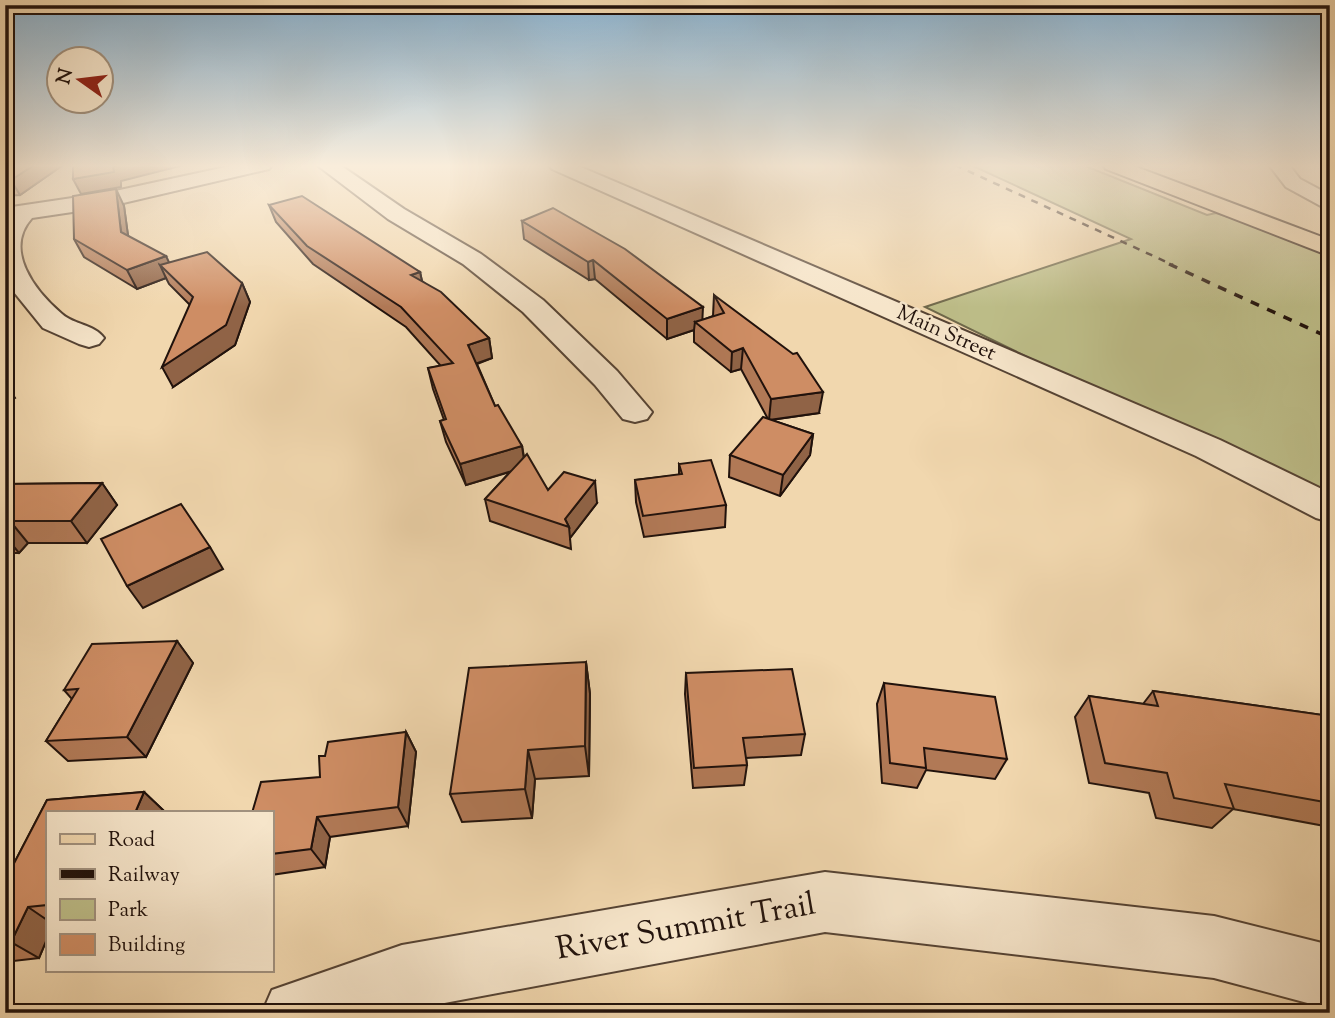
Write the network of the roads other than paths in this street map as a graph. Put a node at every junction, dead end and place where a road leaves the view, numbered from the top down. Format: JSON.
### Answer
{"nodes":[{"id":1,"x":394,"y":213,"type":"edge"},
{"id":2,"x":668,"y":213,"type":"edge"},
{"id":3,"x":1237,"y":213,"type":"edge"},
{"id":4,"x":14,"y":214,"type":"edge"},
{"id":5,"x":1330,"y":248,"type":"edge"},
{"id":6,"x":89,"y":338,"type":"dead end"},
{"id":7,"x":635,"y":412,"type":"dead end"},
{"id":8,"x":1330,"y":509,"type":"edge"},
{"id":9,"x":1330,"y":977,"type":"edge"},
{"id":10,"x":295,"y":1013,"type":"edge"}],
"edges":[{"from":1,"to":7,"type":"street"},
{"from":2,"to":8,"type":"street","name":"Main Street"},
{"from":3,"to":5,"type":"main road"},
{"from":4,"to":6,"type":"street"},
{"from":9,"to":10,"type":"street","name":"River Summit Trail"}]}
